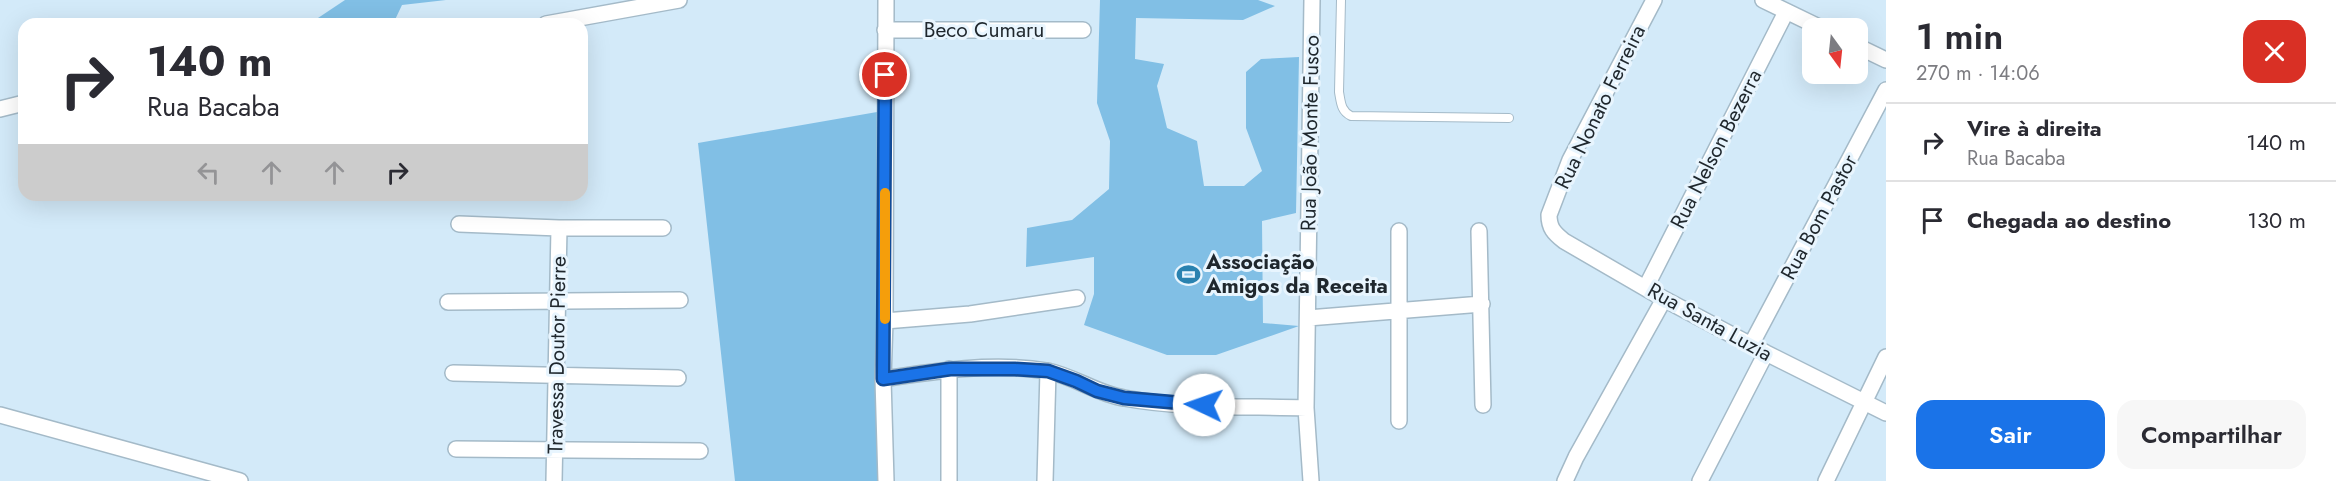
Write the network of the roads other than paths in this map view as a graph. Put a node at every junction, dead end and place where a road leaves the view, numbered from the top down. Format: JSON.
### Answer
{"nodes":[{"id":1,"x":679,"y":0,"type":"edge"},
{"id":2,"x":886,"y":0,"type":"edge"},
{"id":3,"x":1312,"y":0,"type":"edge"},
{"id":4,"x":1341,"y":0,"type":"edge"},
{"id":5,"x":1654,"y":0,"type":"edge"},
{"id":6,"x":1763,"y":0,"type":"edge"},
{"id":7,"x":1786,"y":12,"type":"junction"},
{"id":8,"x":579,"y":18,"type":"edge"},
{"id":9,"x":1802,"y":19,"type":"edge"},
{"id":10,"x":885,"y":30,"type":"junction"},
{"id":11,"x":1083,"y":30,"type":"dead end"},
{"id":12,"x":1868,"y":51,"type":"edge"},
{"id":13,"x":1886,"y":60,"type":"edge"},
{"id":14,"x":1886,"y":90,"type":"edge"},
{"id":15,"x":18,"y":105,"type":"edge"},
{"id":16,"x":0,"y":109,"type":"edge"},
{"id":17,"x":1509,"y":118,"type":"dead end"},
{"id":18,"x":1549,"y":215,"type":"joint"},
{"id":19,"x":459,"y":224,"type":"dead end"},
{"id":20,"x":559,"y":228,"type":"junction"},
{"id":21,"x":663,"y":228,"type":"dead end"},
{"id":22,"x":1399,"y":231,"type":"dead end"},
{"id":23,"x":1479,"y":231,"type":"dead end"},
{"id":24,"x":1646,"y":287,"type":"junction"},
{"id":25,"x":1077,"y":298,"type":"dead end"},
{"id":26,"x":1664,"y":299,"type":"junction"},
{"id":27,"x":680,"y":300,"type":"dead end"},
{"id":28,"x":448,"y":302,"type":"dead end"},
{"id":29,"x":558,"y":302,"type":"junction"},
{"id":30,"x":1482,"y":304,"type":"junction"},
{"id":31,"x":1398,"y":313,"type":"junction"},
{"id":32,"x":1308,"y":318,"type":"junction"},
{"id":33,"x":885,"y":321,"type":"junction"},
{"id":34,"x":1751,"y":345,"type":"junction"},
{"id":35,"x":1766,"y":353,"type":"junction"},
{"id":36,"x":1886,"y":357,"type":"edge"},
{"id":37,"x":950,"y":369,"type":"junction"},
{"id":38,"x":1048,"y":371,"type":"junction"},
{"id":39,"x":453,"y":373,"type":"dead end"},
{"id":40,"x":556,"y":375,"type":"junction"},
{"id":41,"x":678,"y":378,"type":"dead end"},
{"id":42,"x":883,"y":379,"type":"junction"},
{"id":43,"x":1863,"y":402,"type":"junction"},
{"id":44,"x":1483,"y":405,"type":"dead end"},
{"id":45,"x":1306,"y":408,"type":"junction"},
{"id":46,"x":1886,"y":413,"type":"edge"},
{"id":47,"x":0,"y":415,"type":"edge"},
{"id":48,"x":1399,"y":421,"type":"dead end"},
{"id":49,"x":556,"y":448,"type":"junction"},
{"id":50,"x":456,"y":449,"type":"dead end"},
{"id":51,"x":700,"y":451,"type":"dead end"},
{"id":52,"x":240,"y":481,"type":"edge"},
{"id":53,"x":554,"y":481,"type":"edge"},
{"id":54,"x":886,"y":481,"type":"edge"},
{"id":55,"x":949,"y":481,"type":"edge"},
{"id":56,"x":1045,"y":481,"type":"edge"},
{"id":57,"x":1311,"y":481,"type":"edge"},
{"id":58,"x":1565,"y":481,"type":"edge"},
{"id":59,"x":1700,"y":481,"type":"edge"},
{"id":60,"x":1826,"y":481,"type":"edge"}],
"edges":[{"from":1,"to":8,"type":"street"},
{"from":2,"to":10,"type":"street"},
{"from":3,"to":32,"type":"street","name":"Rua João Monte Fusco"},
{"from":4,"to":17,"type":"lane"},
{"from":5,"to":18,"type":"street","name":"Rua Nonato Ferreira"},
{"from":6,"to":7,"type":"street"},
{"from":7,"to":9,"type":"street"},
{"from":7,"to":24,"type":"street","name":"Rua Nelson Bezerra"},
{"from":10,"to":11,"type":"street","name":"Beco Cumaru"},
{"from":10,"to":33,"type":"street"},
{"from":12,"to":13,"type":"street"},
{"from":14,"to":34,"type":"street","name":"Rua Bom Pastor"},
{"from":15,"to":16,"type":"street"},
{"from":18,"to":24,"type":"street","name":"Rua Santa Luzia"},
{"from":19,"to":20,"type":"street"},
{"from":20,"to":21,"type":"street"},
{"from":20,"to":29,"type":"street","name":"Travessa Doutor Pierre"},
{"from":22,"to":31,"type":"street"},
{"from":23,"to":30,"type":"street"},
{"from":24,"to":26,"type":"street","name":"Rua Santa Luzia"},
{"from":25,"to":33,"type":"street"},
{"from":26,"to":34,"type":"street","name":"Rua Santa Luzia"},
{"from":26,"to":58,"type":"street"},
{"from":27,"to":29,"type":"street"},
{"from":28,"to":29,"type":"street"},
{"from":29,"to":40,"type":"street","name":"Travessa Doutor Pierre"},
{"from":30,"to":31,"type":"street"},
{"from":30,"to":44,"type":"street"},
{"from":31,"to":32,"type":"street"},
{"from":31,"to":48,"type":"street"},
{"from":32,"to":45,"type":"street","name":"Rua João Monte Fusco"},
{"from":33,"to":42,"type":"street"},
{"from":34,"to":35,"type":"street","name":"Rua Santa Luzia"},
{"from":35,"to":43,"type":"street","name":"Rua Santa Luzia"},
{"from":35,"to":59,"type":"street"},
{"from":36,"to":43,"type":"street"},
{"from":37,"to":38,"type":"street"},
{"from":37,"to":42,"type":"street"},
{"from":37,"to":55,"type":"street"},
{"from":38,"to":45,"type":"street"},
{"from":38,"to":56,"type":"street"},
{"from":39,"to":40,"type":"street"},
{"from":40,"to":41,"type":"street"},
{"from":40,"to":49,"type":"street","name":"Travessa Doutor Pierre"},
{"from":42,"to":54,"type":"street"},
{"from":43,"to":46,"type":"street","name":"Rua Santa Luzia"},
{"from":43,"to":60,"type":"street"},
{"from":45,"to":57,"type":"street","name":"Rua João Monte Fusco"},
{"from":47,"to":52,"type":"street"},
{"from":49,"to":50,"type":"street"},
{"from":49,"to":51,"type":"street"},
{"from":49,"to":53,"type":"street","name":"Travessa Doutor Pierre"}]}
